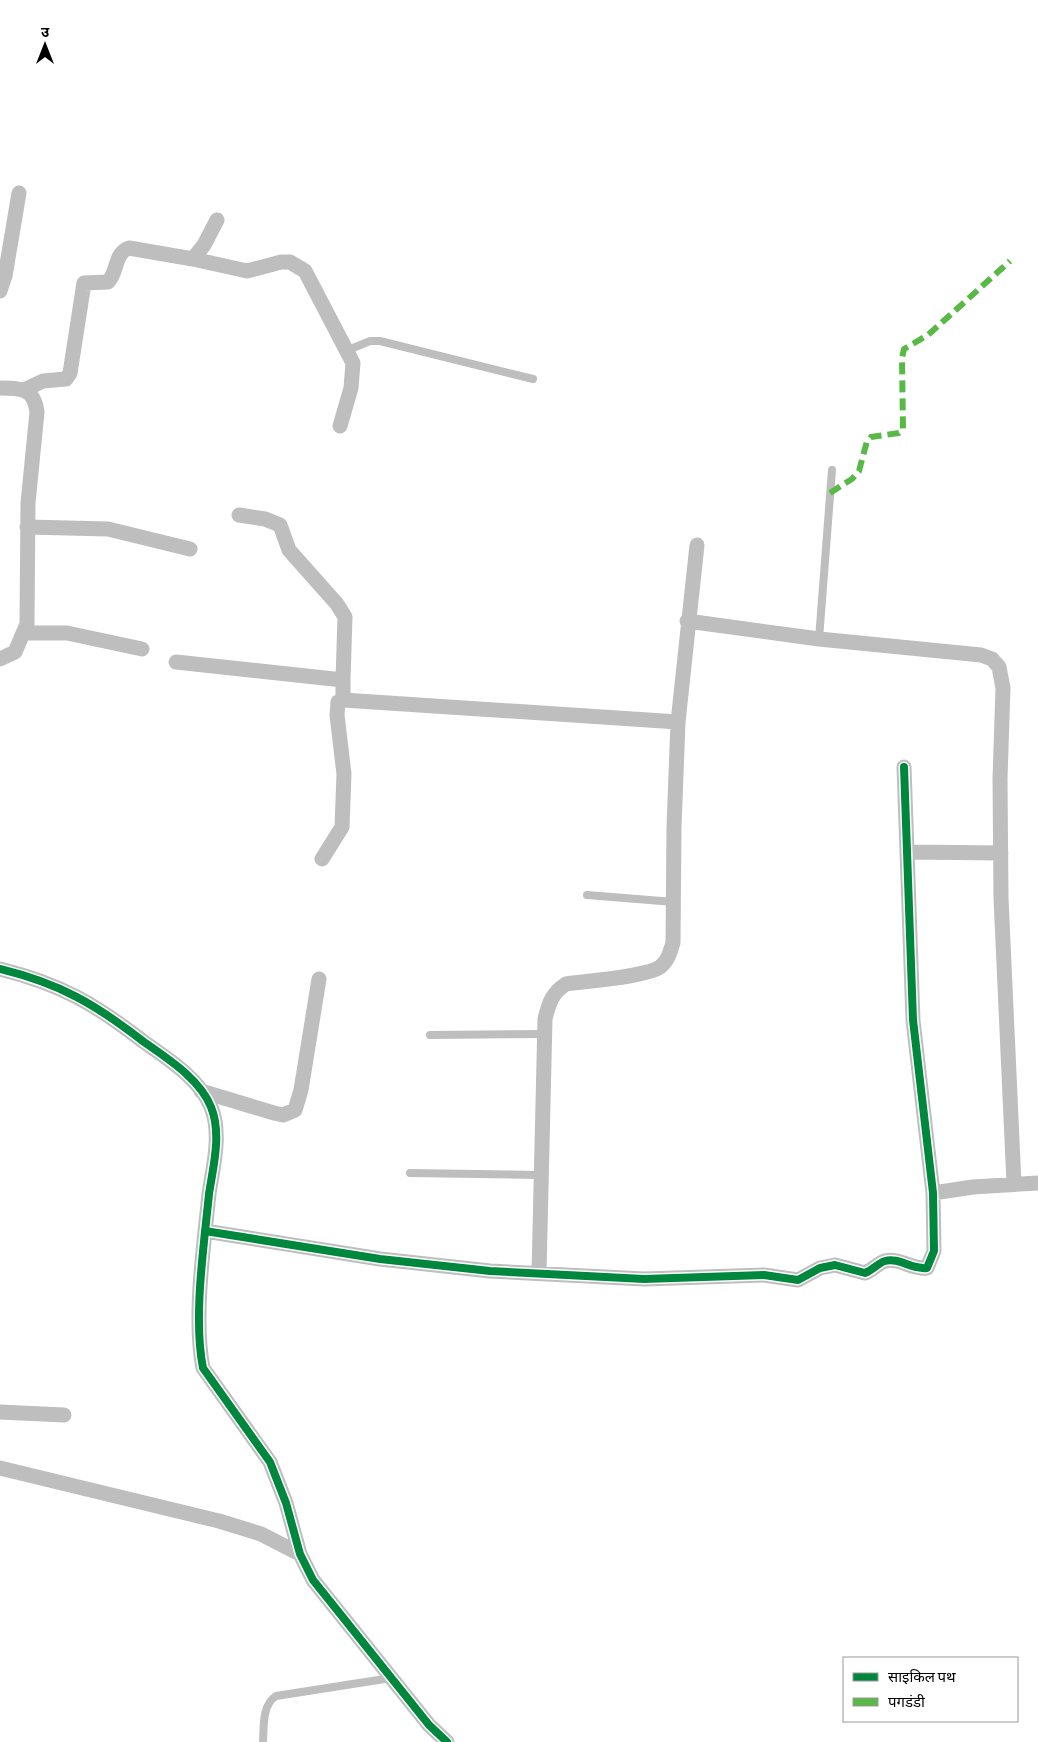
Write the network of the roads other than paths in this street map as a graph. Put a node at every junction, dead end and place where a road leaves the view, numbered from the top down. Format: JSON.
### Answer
{"nodes":[{"id":1,"x":19,"y":193,"type":"dead end"},
{"id":2,"x":217,"y":220,"type":"dead end"},
{"id":3,"x":193,"y":259,"type":"junction"},
{"id":4,"x":0,"y":291,"type":"edge"},
{"id":5,"x":348,"y":350,"type":"junction"},
{"id":6,"x":533,"y":379,"type":"dead end"},
{"id":7,"x":0,"y":388,"type":"edge"},
{"id":8,"x":24,"y":390,"type":"junction"},
{"id":9,"x":340,"y":426,"type":"dead end"},
{"id":10,"x":832,"y":470,"type":"dead end"},
{"id":11,"x":239,"y":515,"type":"dead end"},
{"id":12,"x":27,"y":527,"type":"junction"},
{"id":13,"x":696,"y":545,"type":"dead end"},
{"id":14,"x":190,"y":549,"type":"dead end"},
{"id":15,"x":687,"y":621,"type":"junction"},
{"id":16,"x":24,"y":633,"type":"junction"},
{"id":17,"x":819,"y":639,"type":"junction"},
{"id":18,"x":142,"y":649,"type":"dead end"},
{"id":19,"x":0,"y":659,"type":"edge"},
{"id":20,"x":176,"y":662,"type":"dead end"},
{"id":21,"x":343,"y":680,"type":"junction"},
{"id":22,"x":344,"y":700,"type":"junction"},
{"id":23,"x":678,"y":722,"type":"junction"},
{"id":24,"x":904,"y":767,"type":"dead end"},
{"id":25,"x":907,"y":852,"type":"junction"},
{"id":26,"x":1001,"y":853,"type":"junction"},
{"id":27,"x":322,"y":858,"type":"dead end"},
{"id":28,"x":587,"y":895,"type":"dead end"},
{"id":29,"x":674,"y":902,"type":"junction"},
{"id":30,"x":0,"y":969,"type":"edge"},
{"id":31,"x":319,"y":979,"type":"dead end"},
{"id":32,"x":545,"y":1034,"type":"junction"},
{"id":33,"x":430,"y":1035,"type":"dead end"},
{"id":34,"x":201,"y":1091,"type":"junction"},
{"id":35,"x":410,"y":1173,"type":"dead end"},
{"id":36,"x":542,"y":1175,"type":"junction"},
{"id":37,"x":1038,"y":1183,"type":"edge"},
{"id":38,"x":1014,"y":1184,"type":"junction"},
{"id":39,"x":933,"y":1193,"type":"junction"},
{"id":40,"x":205,"y":1230,"type":"junction"},
{"id":41,"x":540,"y":1273,"type":"junction"},
{"id":42,"x":0,"y":1412,"type":"edge"},
{"id":43,"x":64,"y":1415,"type":"dead end"},
{"id":44,"x":0,"y":1468,"type":"edge"},
{"id":45,"x":300,"y":1554,"type":"junction"},
{"id":46,"x":392,"y":1678,"type":"junction"},
{"id":47,"x":263,"y":1742,"type":"edge"},
{"id":48,"x":447,"y":1742,"type":"edge"}],
"edges":[{"from":1,"to":4,"type":"street"},
{"from":2,"to":3,"type":"street"},
{"from":3,"to":5,"type":"street"},
{"from":3,"to":8,"type":"street"},
{"from":5,"to":6,"type":"lane"},
{"from":5,"to":9,"type":"street"},
{"from":7,"to":8,"type":"street"},
{"from":8,"to":12,"type":"street"},
{"from":10,"to":17,"type":"lane"},
{"from":11,"to":21,"type":"street"},
{"from":12,"to":14,"type":"street"},
{"from":12,"to":16,"type":"street"},
{"from":13,"to":15,"type":"street"},
{"from":15,"to":17,"type":"street"},
{"from":15,"to":23,"type":"street"},
{"from":16,"to":18,"type":"street"},
{"from":16,"to":19,"type":"street"},
{"from":17,"to":26,"type":"street"},
{"from":20,"to":21,"type":"street"},
{"from":21,"to":22,"type":"street"},
{"from":22,"to":23,"type":"street"},
{"from":22,"to":27,"type":"street"},
{"from":23,"to":29,"type":"street"},
{"from":24,"to":25,"type":"street"},
{"from":25,"to":26,"type":"street"},
{"from":25,"to":39,"type":"street"},
{"from":26,"to":38,"type":"street"},
{"from":28,"to":29,"type":"lane"},
{"from":29,"to":32,"type":"street"},
{"from":30,"to":34,"type":"street"},
{"from":31,"to":34,"type":"street"},
{"from":32,"to":33,"type":"lane"},
{"from":32,"to":36,"type":"street"},
{"from":34,"to":40,"type":"street"},
{"from":35,"to":36,"type":"lane"},
{"from":36,"to":41,"type":"street"},
{"from":37,"to":38,"type":"street"},
{"from":38,"to":39,"type":"street"},
{"from":39,"to":41,"type":"street"},
{"from":40,"to":41,"type":"street"},
{"from":40,"to":45,"type":"street"},
{"from":42,"to":43,"type":"street"},
{"from":44,"to":45,"type":"street"},
{"from":45,"to":46,"type":"street"},
{"from":46,"to":47,"type":"lane"},
{"from":46,"to":48,"type":"street"}]}
